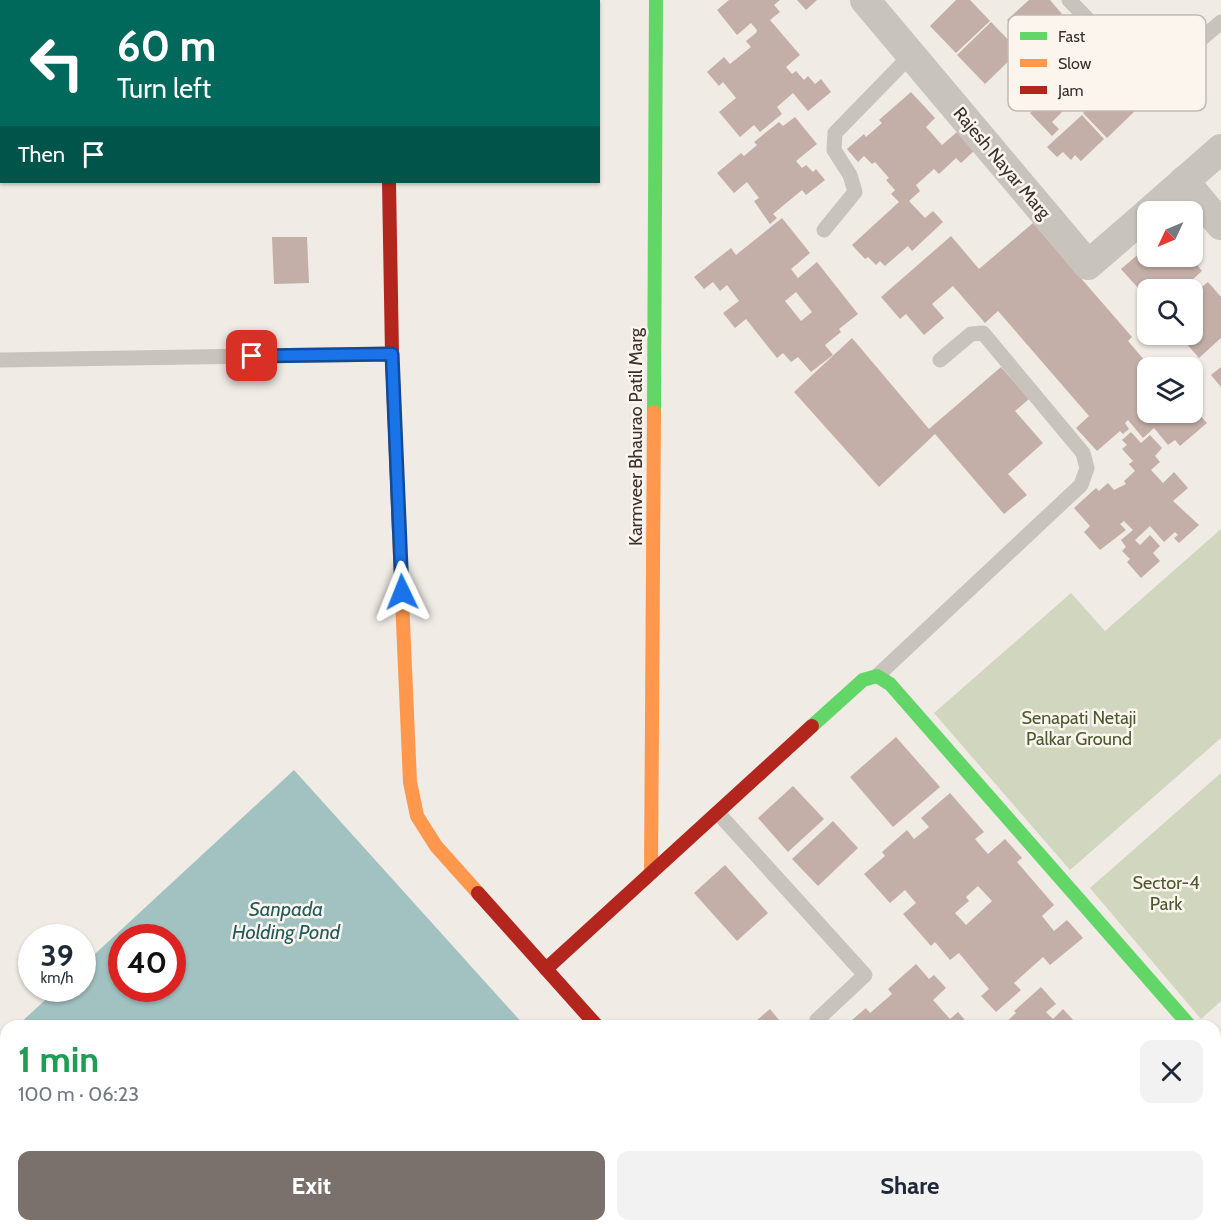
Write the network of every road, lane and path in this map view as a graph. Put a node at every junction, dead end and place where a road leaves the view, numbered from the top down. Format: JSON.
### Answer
{"nodes":[{"id":1,"x":656,"y":0,"type":"edge"},
{"id":2,"x":865,"y":0,"type":"edge"},
{"id":3,"x":1069,"y":0,"type":"edge"},
{"id":4,"x":1084,"y":15,"type":"edge"},
{"id":5,"x":1221,"y":22,"type":"edge"},
{"id":6,"x":1206,"y":35,"type":"edge"},
{"id":7,"x":911,"y":55,"type":"junction"},
{"id":8,"x":1221,"y":149,"type":"edge"},
{"id":9,"x":1184,"y":181,"type":"junction"},
{"id":10,"x":389,"y":183,"type":"edge"},
{"id":11,"x":1161,"y":201,"type":"edge"},
{"id":12,"x":1137,"y":222,"type":"edge"},
{"id":13,"x":1221,"y":225,"type":"edge"},
{"id":14,"x":824,"y":230,"type":"dead end"},
{"id":15,"x":392,"y":354,"type":"junction"},
{"id":16,"x":0,"y":360,"type":"edge"},
{"id":17,"x":940,"y":360,"type":"dead end"},
{"id":18,"x":877,"y":676,"type":"junction"},
{"id":19,"x":718,"y":813,"type":"junction"},
{"id":20,"x":651,"y":873,"type":"junction"},
{"id":21,"x":546,"y":969,"type":"junction"},
{"id":22,"x":592,"y":1020,"type":"edge"},
{"id":23,"x":816,"y":1020,"type":"edge"},
{"id":24,"x":1185,"y":1020,"type":"edge"}],
"edges":[{"from":1,"to":20,"type":"street","name":"Karmveer Bhaurao Patil Marg"},
{"from":2,"to":7,"type":"street","name":"Rajesh Nayar Marg"},
{"from":3,"to":4,"type":"lane"},
{"from":5,"to":6,"type":"lane"},
{"from":7,"to":12,"type":"street","name":"Rajesh Nayar Marg"},
{"from":7,"to":14,"type":"lane"},
{"from":8,"to":9,"type":"street","name":"Rajesh Nayar Marg"},
{"from":9,"to":11,"type":"street","name":"Rajesh Nayar Marg"},
{"from":9,"to":13,"type":"street"},
{"from":10,"to":15,"type":"street"},
{"from":15,"to":16,"type":"lane"},
{"from":15,"to":21,"type":"street"},
{"from":17,"to":18,"type":"lane"},
{"from":18,"to":19,"type":"street"},
{"from":18,"to":24,"type":"street"},
{"from":19,"to":20,"type":"street"},
{"from":19,"to":23,"type":"lane"},
{"from":20,"to":21,"type":"street"},
{"from":21,"to":22,"type":"street"}]}
